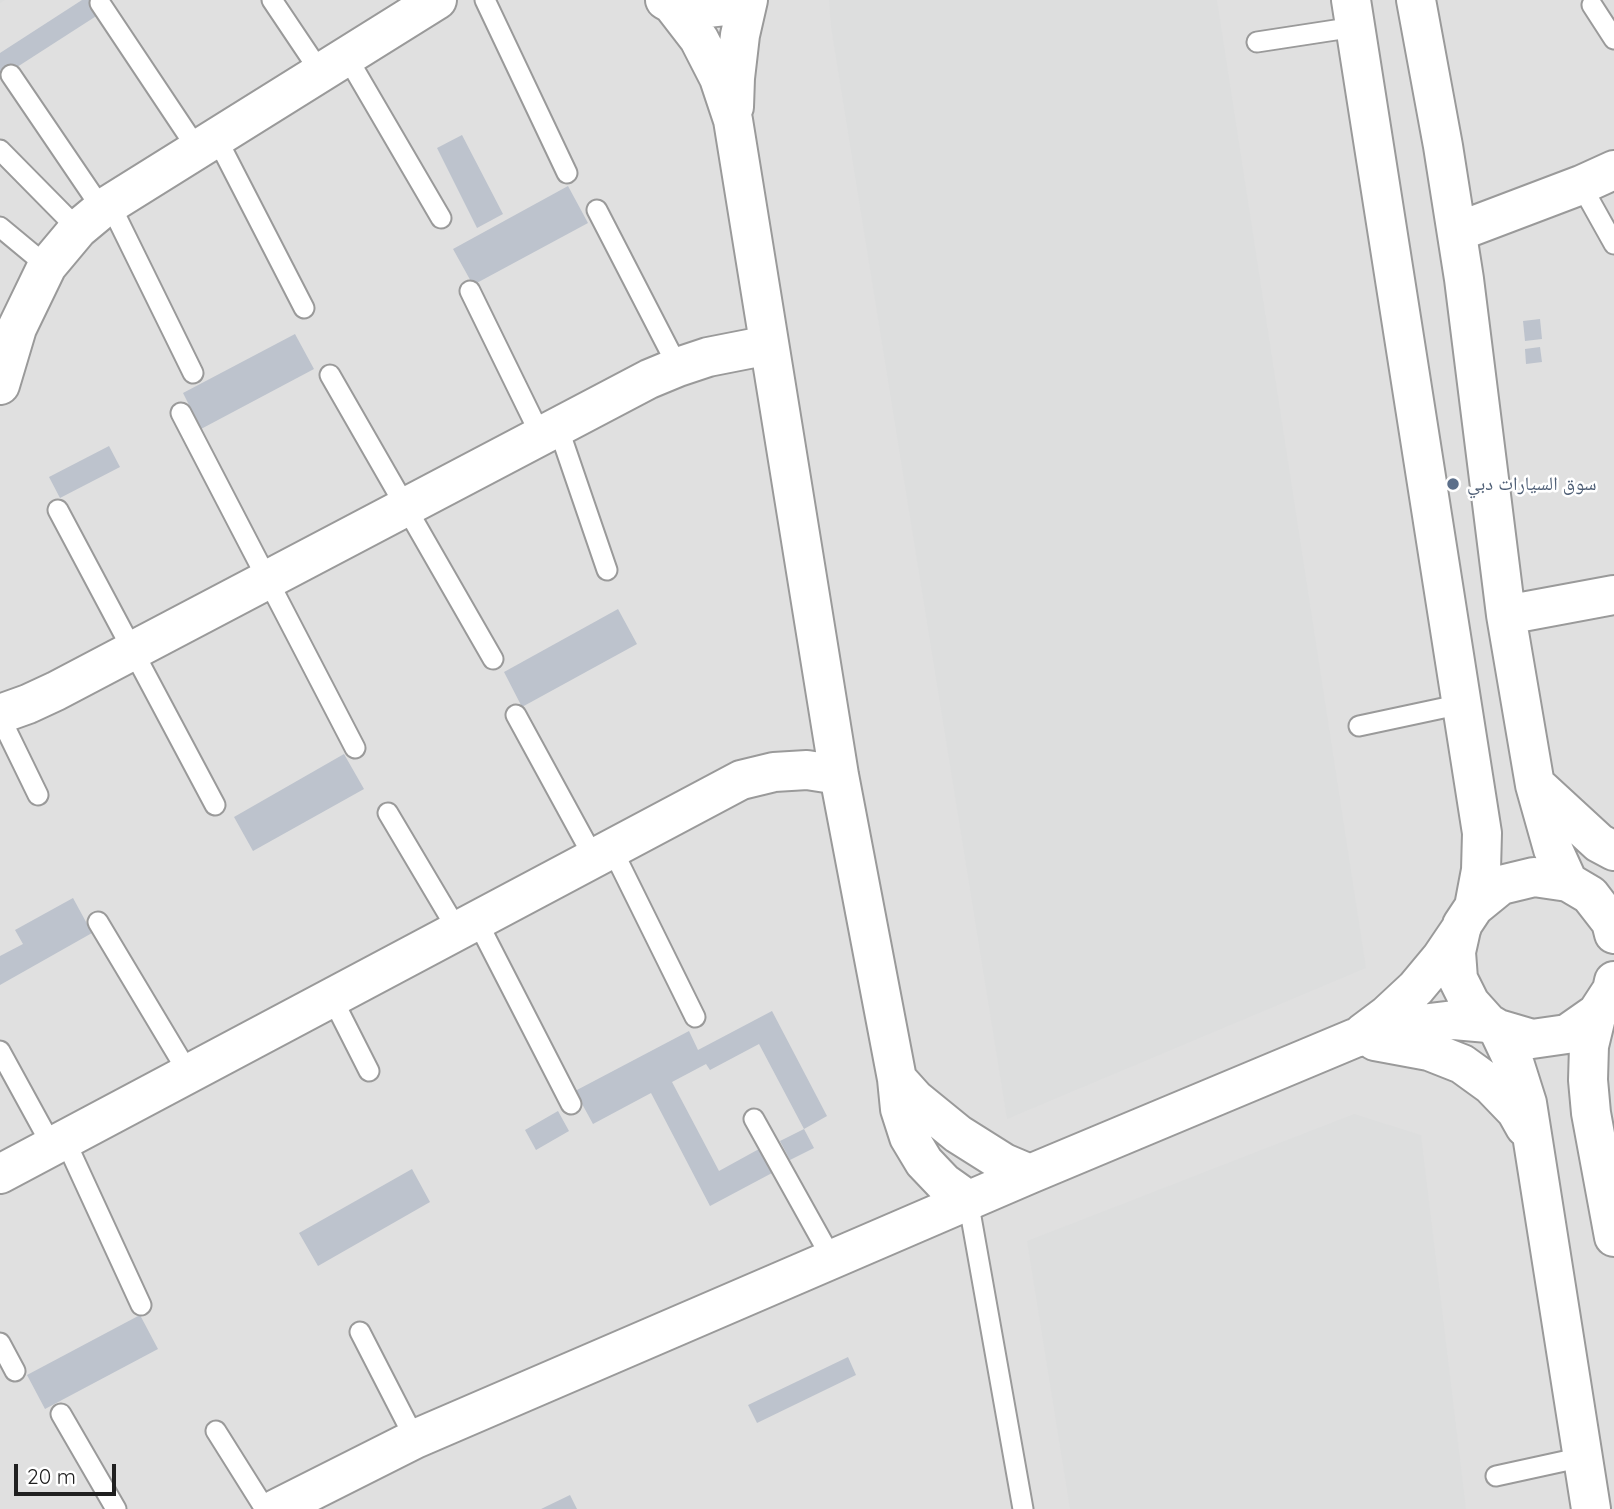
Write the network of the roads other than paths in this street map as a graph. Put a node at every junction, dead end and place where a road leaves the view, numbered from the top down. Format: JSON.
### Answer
{"nodes":[{"id":1,"x":272,"y":0,"type":"edge"},
{"id":2,"x":437,"y":0,"type":"edge"},
{"id":3,"x":485,"y":0,"type":"edge"},
{"id":4,"x":738,"y":0,"type":"edge"},
{"id":5,"x":748,"y":0,"type":"edge"},
{"id":6,"x":1416,"y":0,"type":"edge"},
{"id":7,"x":669,"y":2,"type":"edge"},
{"id":8,"x":100,"y":4,"type":"dead end"},
{"id":9,"x":1592,"y":5,"type":"dead end"},
{"id":10,"x":1353,"y":14,"type":"edge"},
{"id":11,"x":1614,"y":39,"type":"edge"},
{"id":12,"x":1257,"y":42,"type":"dead end"},
{"id":13,"x":334,"y":65,"type":"junction"},
{"id":14,"x":11,"y":75,"type":"dead end"},
{"id":15,"x":733,"y":120,"type":"junction"},
{"id":16,"x":207,"y":145,"type":"junction"},
{"id":17,"x":0,"y":150,"type":"edge"},
{"id":18,"x":567,"y":173,"type":"dead end"},
{"id":19,"x":1597,"y":177,"type":"edge"},
{"id":20,"x":597,"y":210,"type":"dead end"},
{"id":21,"x":97,"y":214,"type":"junction"},
{"id":22,"x":442,"y":218,"type":"dead end"},
{"id":23,"x":0,"y":227,"type":"edge"},
{"id":24,"x":1457,"y":232,"type":"junction"},
{"id":25,"x":1614,"y":244,"type":"edge"},
{"id":26,"x":47,"y":266,"type":"junction"},
{"id":27,"x":470,"y":291,"type":"dead end"},
{"id":28,"x":304,"y":308,"type":"dead end"},
{"id":29,"x":8,"y":325,"type":"edge"},
{"id":30,"x":769,"y":345,"type":"junction"},
{"id":31,"x":678,"y":367,"type":"junction"},
{"id":32,"x":193,"y":373,"type":"dead end"},
{"id":33,"x":330,"y":375,"type":"dead end"},
{"id":34,"x":0,"y":385,"type":"edge"},
{"id":35,"x":181,"y":412,"type":"dead end"},
{"id":36,"x":550,"y":431,"type":"junction"},
{"id":37,"x":407,"y":506,"type":"junction"},
{"id":38,"x":58,"y":510,"type":"dead end"},
{"id":39,"x":607,"y":570,"type":"dead end"},
{"id":40,"x":268,"y":580,"type":"junction"},
{"id":41,"x":1614,"y":595,"type":"edge"},
{"id":42,"x":1506,"y":615,"type":"junction"},
{"id":43,"x":133,"y":650,"type":"junction"},
{"id":44,"x":493,"y":659,"type":"dead end"},
{"id":45,"x":1462,"y":704,"type":"junction"},
{"id":46,"x":0,"y":715,"type":"edge"},
{"id":47,"x":516,"y":715,"type":"dead end"},
{"id":48,"x":1359,"y":726,"type":"dead end"},
{"id":49,"x":355,"y":748,"type":"dead end"},
{"id":50,"x":839,"y":775,"type":"junction"},
{"id":51,"x":1535,"y":785,"type":"junction"},
{"id":52,"x":38,"y":796,"type":"dead end"},
{"id":53,"x":215,"y":805,"type":"dead end"},
{"id":54,"x":388,"y":813,"type":"dead end"},
{"id":55,"x":1614,"y":851,"type":"edge"},
{"id":56,"x":603,"y":854,"type":"junction"},
{"id":57,"x":1590,"y":891,"type":"edge"},
{"id":58,"x":1468,"y":916,"type":"junction"},
{"id":59,"x":98,"y":922,"type":"dead end"},
{"id":60,"x":467,"y":926,"type":"junction"},
{"id":61,"x":1614,"y":934,"type":"edge"},
{"id":62,"x":1609,"y":993,"type":"edge"},
{"id":63,"x":332,"y":998,"type":"junction"},
{"id":64,"x":695,"y":1017,"type":"dead end"},
{"id":65,"x":1493,"y":1026,"type":"junction"},
{"id":66,"x":1355,"y":1038,"type":"junction"},
{"id":67,"x":0,"y":1051,"type":"edge"},
{"id":68,"x":369,"y":1071,"type":"dead end"},
{"id":69,"x":189,"y":1074,"type":"junction"},
{"id":70,"x":897,"y":1079,"type":"junction"},
{"id":71,"x":571,"y":1104,"type":"dead end"},
{"id":72,"x":754,"y":1119,"type":"dead end"},
{"id":73,"x":58,"y":1143,"type":"junction"},
{"id":74,"x":1533,"y":1143,"type":"junction"},
{"id":75,"x":0,"y":1174,"type":"edge"},
{"id":76,"x":1030,"y":1174,"type":"junction"},
{"id":77,"x":968,"y":1200,"type":"junction"},
{"id":78,"x":1614,"y":1237,"type":"edge"},
{"id":79,"x":832,"y":1259,"type":"junction"},
{"id":80,"x":141,"y":1305,"type":"dead end"},
{"id":81,"x":360,"y":1332,"type":"dead end"},
{"id":82,"x":0,"y":1343,"type":"edge"},
{"id":83,"x":15,"y":1371,"type":"dead end"},
{"id":84,"x":61,"y":1414,"type":"dead end"},
{"id":85,"x":216,"y":1431,"type":"dead end"},
{"id":86,"x":415,"y":1439,"type":"junction"},
{"id":87,"x":1583,"y":1457,"type":"junction"},
{"id":88,"x":1496,"y":1476,"type":"dead end"},
{"id":89,"x":116,"y":1509,"type":"edge"},
{"id":90,"x":265,"y":1509,"type":"edge"},
{"id":91,"x":276,"y":1509,"type":"edge"},
{"id":92,"x":1023,"y":1509,"type":"edge"},
{"id":93,"x":1591,"y":1509,"type":"edge"}],
"edges":[{"from":1,"to":13,"type":"lane"},
{"from":2,"to":13,"type":"street"},
{"from":3,"to":18,"type":"lane"},
{"from":4,"to":7,"type":"street"},
{"from":5,"to":15,"type":"street"},
{"from":6,"to":24,"type":"street"},
{"from":7,"to":15,"type":"street"},
{"from":8,"to":16,"type":"lane"},
{"from":9,"to":11,"type":"lane"},
{"from":10,"to":12,"type":"lane"},
{"from":10,"to":45,"type":"street"},
{"from":13,"to":16,"type":"street"},
{"from":13,"to":22,"type":"lane"},
{"from":14,"to":21,"type":"lane"},
{"from":15,"to":30,"type":"street"},
{"from":16,"to":21,"type":"street"},
{"from":16,"to":28,"type":"lane"},
{"from":17,"to":21,"type":"lane"},
{"from":19,"to":24,"type":"street"},
{"from":19,"to":25,"type":"lane"},
{"from":20,"to":31,"type":"lane"},
{"from":21,"to":26,"type":"street"},
{"from":21,"to":32,"type":"lane"},
{"from":23,"to":26,"type":"lane"},
{"from":24,"to":42,"type":"street"},
{"from":26,"to":29,"type":"street"},
{"from":27,"to":36,"type":"lane"},
{"from":29,"to":34,"type":"street"},
{"from":30,"to":31,"type":"street"},
{"from":30,"to":50,"type":"street"},
{"from":31,"to":36,"type":"street"},
{"from":33,"to":37,"type":"lane"},
{"from":35,"to":40,"type":"lane"},
{"from":36,"to":37,"type":"street"},
{"from":36,"to":39,"type":"lane"},
{"from":37,"to":40,"type":"street"},
{"from":37,"to":44,"type":"lane"},
{"from":38,"to":43,"type":"lane"},
{"from":40,"to":43,"type":"street"},
{"from":40,"to":49,"type":"lane"},
{"from":41,"to":42,"type":"street"},
{"from":42,"to":51,"type":"street"},
{"from":43,"to":46,"type":"street"},
{"from":43,"to":53,"type":"lane"},
{"from":45,"to":48,"type":"lane"},
{"from":45,"to":58,"type":"street"},
{"from":46,"to":52,"type":"lane"},
{"from":47,"to":56,"type":"lane"},
{"from":50,"to":56,"type":"street"},
{"from":50,"to":70,"type":"street"},
{"from":51,"to":55,"type":"street"},
{"from":51,"to":57,"type":"street"},
{"from":54,"to":60,"type":"lane"},
{"from":56,"to":60,"type":"street"},
{"from":56,"to":64,"type":"lane"},
{"from":57,"to":58,"type":"street"},
{"from":57,"to":61,"type":"street"},
{"from":58,"to":65,"type":"street"},
{"from":58,"to":66,"type":"street"},
{"from":59,"to":69,"type":"lane"},
{"from":60,"to":63,"type":"street"},
{"from":60,"to":71,"type":"lane"},
{"from":62,"to":65,"type":"street"},
{"from":62,"to":78,"type":"street"},
{"from":63,"to":68,"type":"lane"},
{"from":63,"to":69,"type":"street"},
{"from":65,"to":66,"type":"street"},
{"from":65,"to":74,"type":"street"},
{"from":66,"to":74,"type":"street"},
{"from":66,"to":76,"type":"street"},
{"from":67,"to":73,"type":"lane"},
{"from":69,"to":73,"type":"street"},
{"from":70,"to":76,"type":"street"},
{"from":70,"to":77,"type":"street"},
{"from":72,"to":79,"type":"lane"},
{"from":73,"to":75,"type":"street"},
{"from":73,"to":80,"type":"lane"},
{"from":74,"to":87,"type":"street"},
{"from":76,"to":77,"type":"street"},
{"from":77,"to":79,"type":"street"},
{"from":77,"to":92,"type":"lane"},
{"from":79,"to":86,"type":"street"},
{"from":81,"to":86,"type":"lane"},
{"from":82,"to":83,"type":"lane"},
{"from":84,"to":89,"type":"lane"},
{"from":85,"to":90,"type":"lane"},
{"from":86,"to":91,"type":"street"},
{"from":87,"to":88,"type":"lane"},
{"from":87,"to":93,"type":"street"}]}
